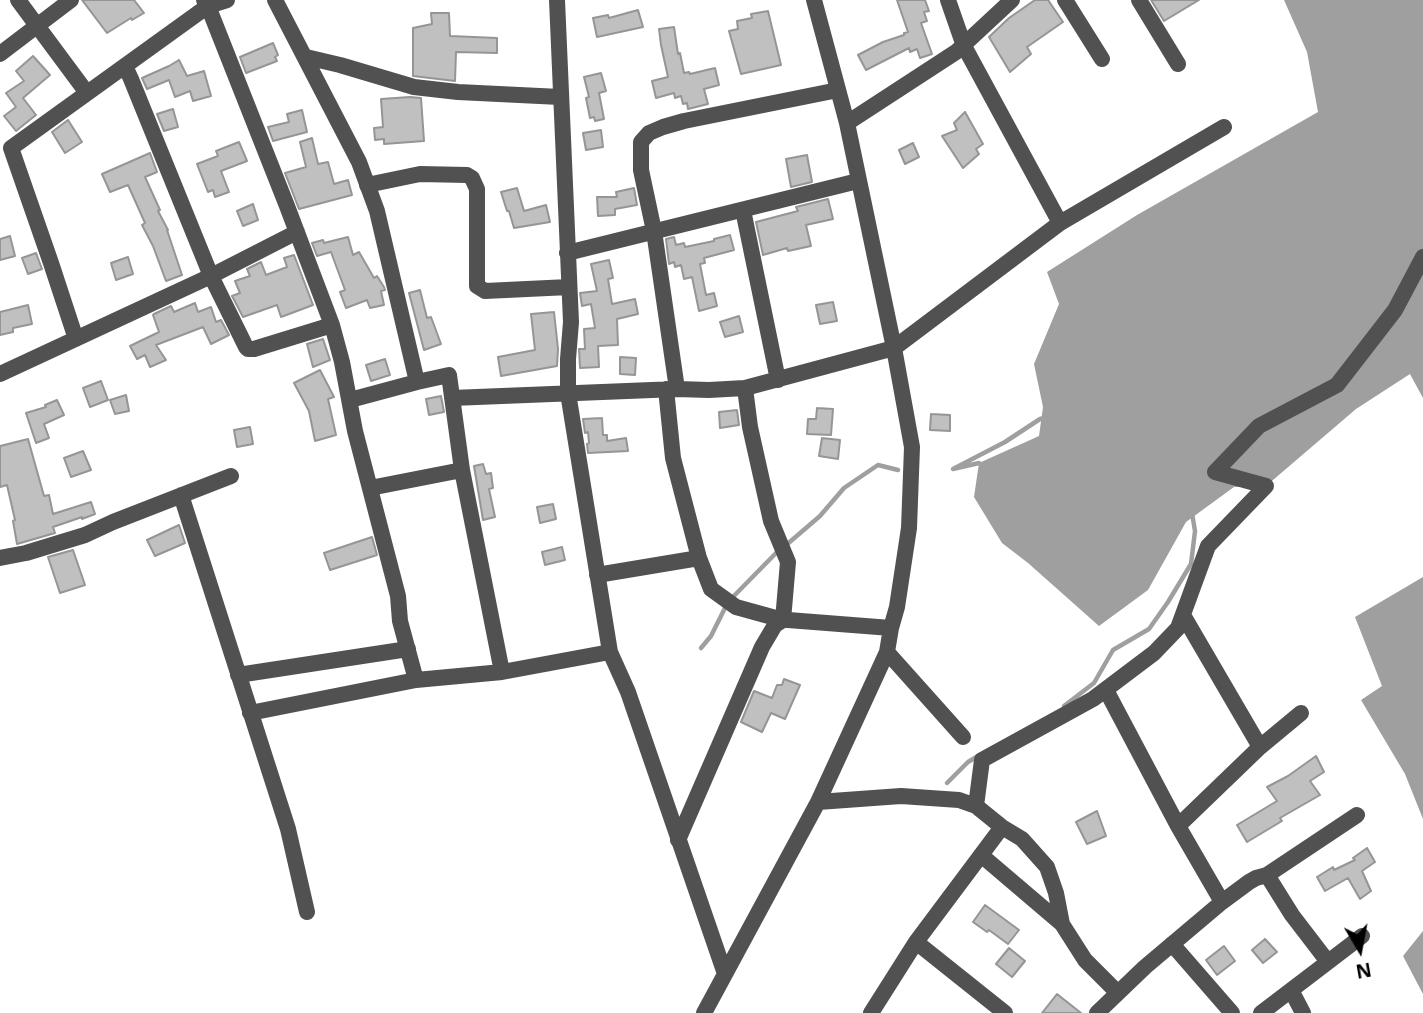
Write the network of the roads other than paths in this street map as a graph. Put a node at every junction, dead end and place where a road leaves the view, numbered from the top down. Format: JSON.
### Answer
{"nodes":[{"id":1,"x":18,"y":0,"type":"edge"},
{"id":2,"x":71,"y":0,"type":"edge"},
{"id":3,"x":227,"y":0,"type":"edge"},
{"id":4,"x":275,"y":0,"type":"edge"},
{"id":5,"x":557,"y":0,"type":"edge"},
{"id":6,"x":814,"y":0,"type":"edge"},
{"id":7,"x":948,"y":0,"type":"edge"},
{"id":8,"x":1012,"y":0,"type":"edge"},
{"id":9,"x":1065,"y":0,"type":"edge"},
{"id":10,"x":1139,"y":0,"type":"edge"},
{"id":11,"x":206,"y":3,"type":"edge"},
{"id":12,"x":37,"y":26,"type":"junction"},
{"id":13,"x":964,"y":46,"type":"junction"},
{"id":14,"x":0,"y":54,"type":"edge"},
{"id":15,"x":306,"y":57,"type":"junction"},
{"id":16,"x":1102,"y":59,"type":"dead end"},
{"id":17,"x":1178,"y":64,"type":"dead end"},
{"id":18,"x":125,"y":66,"type":"junction"},
{"id":19,"x":838,"y":90,"type":"junction"},
{"id":20,"x":87,"y":93,"type":"junction"},
{"id":21,"x":561,"y":97,"type":"junction"},
{"id":22,"x":847,"y":123,"type":"junction"},
{"id":23,"x":1224,"y":127,"type":"dead end"},
{"id":24,"x":5,"y":147,"type":"edge"},
{"id":25,"x":858,"y":181,"type":"junction"},
{"id":26,"x":367,"y":185,"type":"junction"},
{"id":27,"x":743,"y":210,"type":"junction"},
{"id":28,"x":1060,"y":223,"type":"junction"},
{"id":29,"x":654,"y":231,"type":"junction"},
{"id":30,"x":297,"y":232,"type":"junction"},
{"id":31,"x":567,"y":253,"type":"junction"},
{"id":32,"x":1423,"y":257,"type":"edge"},
{"id":33,"x":211,"y":276,"type":"junction"},
{"id":34,"x":569,"y":287,"type":"junction"},
{"id":35,"x":332,"y":325,"type":"junction"},
{"id":36,"x":76,"y":339,"type":"junction"},
{"id":37,"x":894,"y":348,"type":"junction"},
{"id":38,"x":0,"y":374,"type":"edge"},
{"id":39,"x":778,"y":380,"type":"junction"},
{"id":40,"x":417,"y":382,"type":"junction"},
{"id":41,"x":745,"y":388,"type":"junction"},
{"id":42,"x":671,"y":389,"type":"junction"},
{"id":43,"x":568,"y":393,"type":"junction"},
{"id":44,"x":452,"y":398,"type":"junction"},
{"id":45,"x":350,"y":400,"type":"junction"},
{"id":46,"x":462,"y":470,"type":"junction"},
{"id":47,"x":231,"y":476,"type":"dead end"},
{"id":48,"x":370,"y":488,"type":"junction"},
{"id":49,"x":181,"y":495,"type":"junction"},
{"id":50,"x":0,"y":558,"type":"edge"},
{"id":51,"x":699,"y":558,"type":"junction"},
{"id":52,"x":597,"y":575,"type":"junction"},
{"id":53,"x":1183,"y":615,"type":"junction"},
{"id":54,"x":783,"y":620,"type":"junction"},
{"id":55,"x":891,"y":628,"type":"junction"},
{"id":56,"x":408,"y":649,"type":"junction"},
{"id":57,"x":610,"y":652,"type":"junction"},
{"id":58,"x":887,"y":652,"type":"junction"},
{"id":59,"x":502,"y":672,"type":"junction"},
{"id":60,"x":238,"y":675,"type":"junction"},
{"id":61,"x":416,"y":680,"type":"junction"},
{"id":62,"x":1106,"y":690,"type":"junction"},
{"id":63,"x":250,"y":713,"type":"junction"},
{"id":64,"x":1301,"y":713,"type":"dead end"},
{"id":65,"x":963,"y":737,"type":"dead end"},
{"id":66,"x":1260,"y":747,"type":"junction"},
{"id":67,"x":818,"y":802,"type":"junction"},
{"id":68,"x":976,"y":806,"type":"junction"},
{"id":69,"x":1357,"y":815,"type":"dead end"},
{"id":70,"x":1178,"y":826,"type":"junction"},
{"id":71,"x":1002,"y":827,"type":"junction"},
{"id":72,"x":678,"y":841,"type":"junction"},
{"id":73,"x":981,"y":855,"type":"junction"},
{"id":74,"x":1267,"y":875,"type":"junction"},
{"id":75,"x":1222,"y":902,"type":"junction"},
{"id":76,"x":307,"y":912,"type":"dead end"},
{"id":77,"x":1062,"y":924,"type":"junction"},
{"id":78,"x":1362,"y":936,"type":"dead end"},
{"id":79,"x":916,"y":942,"type":"junction"},
{"id":80,"x":1172,"y":944,"type":"junction"},
{"id":81,"x":1328,"y":962,"type":"junction"},
{"id":82,"x":725,"y":974,"type":"junction"},
{"id":83,"x":1291,"y":990,"type":"junction"},
{"id":84,"x":1117,"y":992,"type":"junction"},
{"id":85,"x":704,"y":1013,"type":"edge"},
{"id":86,"x":871,"y":1013,"type":"edge"},
{"id":87,"x":1005,"y":1013,"type":"edge"},
{"id":88,"x":1097,"y":1013,"type":"edge"},
{"id":89,"x":1232,"y":1013,"type":"edge"},
{"id":90,"x":1261,"y":1013,"type":"edge"},
{"id":91,"x":1303,"y":1013,"type":"edge"}],
"edges":[{"from":1,"to":12,"type":"street"},
{"from":2,"to":12,"type":"street"},
{"from":3,"to":11,"type":"street"},
{"from":4,"to":15,"type":"street"},
{"from":5,"to":21,"type":"street"},
{"from":6,"to":19,"type":"street"},
{"from":7,"to":13,"type":"street"},
{"from":8,"to":13,"type":"street"},
{"from":9,"to":16,"type":"street"},
{"from":10,"to":17,"type":"street"},
{"from":11,"to":18,"type":"street"},
{"from":11,"to":30,"type":"street"},
{"from":12,"to":14,"type":"street"},
{"from":12,"to":20,"type":"street"},
{"from":13,"to":22,"type":"street"},
{"from":13,"to":28,"type":"street"},
{"from":15,"to":21,"type":"street"},
{"from":15,"to":26,"type":"street"},
{"from":18,"to":20,"type":"street"},
{"from":18,"to":33,"type":"street"},
{"from":19,"to":22,"type":"street"},
{"from":19,"to":29,"type":"street"},
{"from":20,"to":24,"type":"street"},
{"from":21,"to":31,"type":"street"},
{"from":22,"to":25,"type":"street"},
{"from":23,"to":28,"type":"street"},
{"from":24,"to":36,"type":"street"},
{"from":25,"to":27,"type":"street"},
{"from":25,"to":37,"type":"street"},
{"from":26,"to":34,"type":"street"},
{"from":26,"to":40,"type":"street"},
{"from":27,"to":29,"type":"street"},
{"from":27,"to":39,"type":"street"},
{"from":28,"to":37,"type":"street"},
{"from":29,"to":31,"type":"street"},
{"from":29,"to":42,"type":"street"},
{"from":30,"to":33,"type":"street"},
{"from":30,"to":35,"type":"street"},
{"from":31,"to":34,"type":"street"},
{"from":32,"to":53,"type":"street"},
{"from":33,"to":35,"type":"street"},
{"from":33,"to":36,"type":"street"},
{"from":34,"to":43,"type":"street"},
{"from":35,"to":45,"type":"street"},
{"from":36,"to":38,"type":"street"},
{"from":37,"to":39,"type":"street"},
{"from":37,"to":55,"type":"street"},
{"from":39,"to":41,"type":"street"},
{"from":40,"to":44,"type":"street"},
{"from":40,"to":45,"type":"street"},
{"from":41,"to":42,"type":"street"},
{"from":41,"to":54,"type":"street"},
{"from":42,"to":43,"type":"street"},
{"from":42,"to":51,"type":"street"},
{"from":43,"to":44,"type":"street"},
{"from":43,"to":52,"type":"street"},
{"from":44,"to":46,"type":"street"},
{"from":45,"to":48,"type":"street"},
{"from":46,"to":48,"type":"street"},
{"from":46,"to":59,"type":"street"},
{"from":47,"to":49,"type":"street"},
{"from":48,"to":56,"type":"street"},
{"from":49,"to":50,"type":"street"},
{"from":49,"to":60,"type":"street"},
{"from":51,"to":52,"type":"street"},
{"from":51,"to":54,"type":"street"},
{"from":52,"to":57,"type":"street"},
{"from":53,"to":62,"type":"street"},
{"from":53,"to":66,"type":"street"},
{"from":54,"to":55,"type":"street"},
{"from":54,"to":72,"type":"street"},
{"from":55,"to":58,"type":"street"},
{"from":56,"to":60,"type":"street"},
{"from":56,"to":61,"type":"street"},
{"from":57,"to":59,"type":"street"},
{"from":57,"to":72,"type":"street"},
{"from":58,"to":65,"type":"street"},
{"from":58,"to":67,"type":"street"},
{"from":59,"to":61,"type":"street"},
{"from":60,"to":63,"type":"street"},
{"from":61,"to":63,"type":"street"},
{"from":62,"to":68,"type":"street"},
{"from":62,"to":70,"type":"street"},
{"from":63,"to":76,"type":"street"},
{"from":64,"to":66,"type":"street"},
{"from":66,"to":70,"type":"street"},
{"from":67,"to":68,"type":"street"},
{"from":67,"to":82,"type":"street"},
{"from":68,"to":71,"type":"street"},
{"from":69,"to":74,"type":"street"},
{"from":70,"to":75,"type":"street"},
{"from":71,"to":73,"type":"street"},
{"from":71,"to":77,"type":"street"},
{"from":72,"to":82,"type":"street"},
{"from":73,"to":77,"type":"street"},
{"from":73,"to":79,"type":"street"},
{"from":74,"to":75,"type":"street"},
{"from":74,"to":81,"type":"street"},
{"from":75,"to":80,"type":"street"},
{"from":77,"to":84,"type":"street"},
{"from":78,"to":81,"type":"street"},
{"from":79,"to":86,"type":"street"},
{"from":79,"to":87,"type":"street"},
{"from":80,"to":84,"type":"street"},
{"from":80,"to":89,"type":"street"},
{"from":81,"to":83,"type":"street"},
{"from":82,"to":85,"type":"street"},
{"from":83,"to":90,"type":"street"},
{"from":83,"to":91,"type":"street"},
{"from":84,"to":88,"type":"street"}]}
